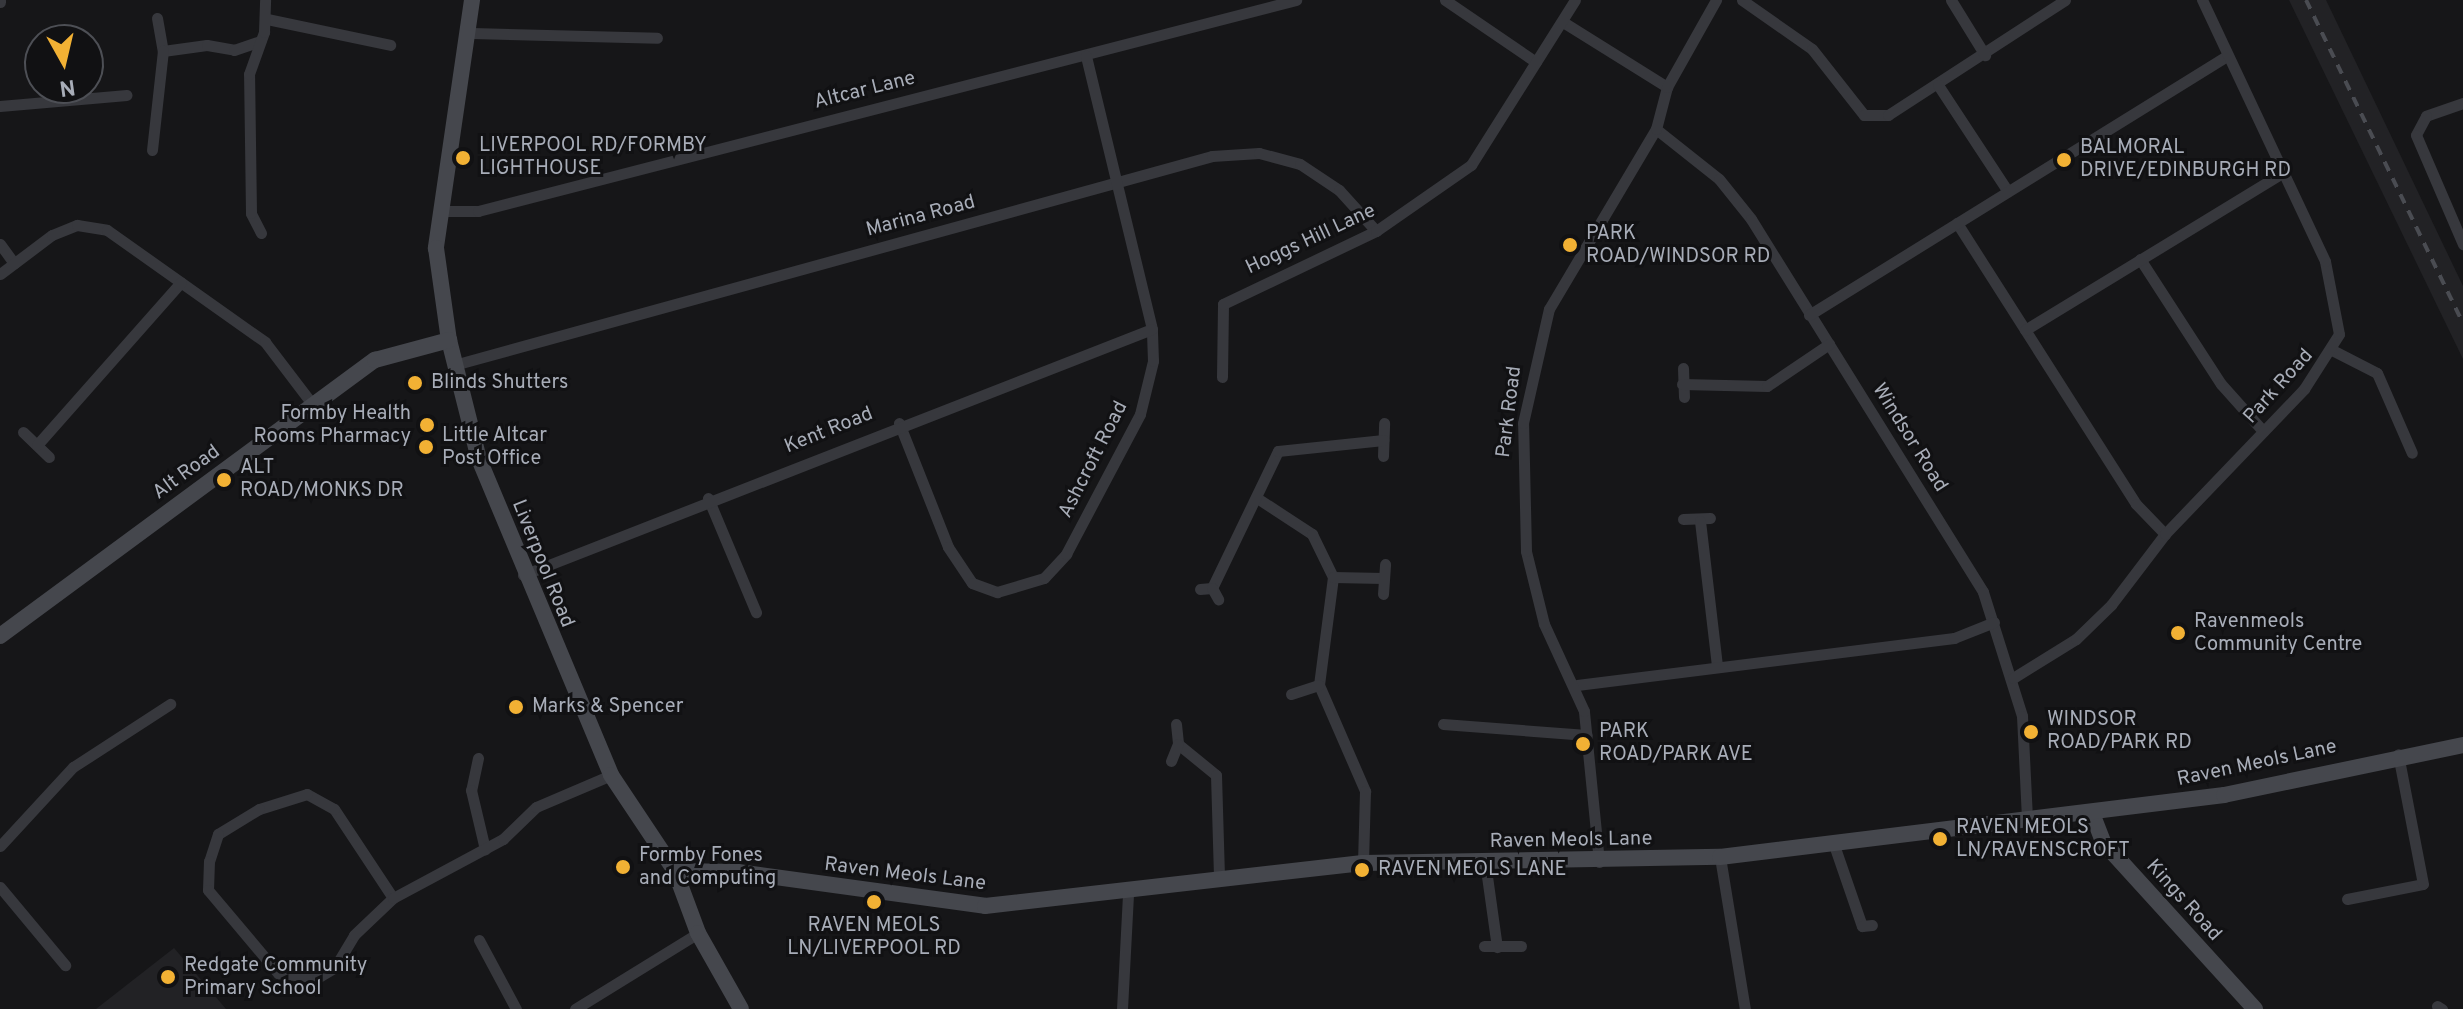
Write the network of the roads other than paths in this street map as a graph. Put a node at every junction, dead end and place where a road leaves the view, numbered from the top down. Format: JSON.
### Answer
{"nodes":[{"id":1,"x":265,"y":0,"type":"edge"},
{"id":2,"x":472,"y":0,"type":"edge"},
{"id":3,"x":1296,"y":0,"type":"edge"},
{"id":4,"x":1445,"y":0,"type":"edge"},
{"id":5,"x":1575,"y":0,"type":"edge"},
{"id":6,"x":1716,"y":0,"type":"edge"},
{"id":7,"x":1742,"y":0,"type":"edge"},
{"id":8,"x":1951,"y":0,"type":"edge"},
{"id":9,"x":2065,"y":0,"type":"edge"},
{"id":10,"x":2202,"y":0,"type":"edge"},
{"id":11,"x":157,"y":18,"type":"dead end"},
{"id":12,"x":267,"y":19,"type":"junction"},
{"id":13,"x":1563,"y":22,"type":"junction"},
{"id":14,"x":472,"y":33,"type":"junction"},
{"id":15,"x":657,"y":38,"type":"dead end"},
{"id":16,"x":260,"y":41,"type":"junction"},
{"id":17,"x":390,"y":45,"type":"dead end"},
{"id":18,"x":163,"y":51,"type":"junction"},
{"id":19,"x":1985,"y":55,"type":"junction"},
{"id":20,"x":1086,"y":56,"type":"junction"},
{"id":21,"x":2227,"y":56,"type":"junction"},
{"id":22,"x":1536,"y":62,"type":"junction"},
{"id":23,"x":1938,"y":85,"type":"junction"},
{"id":24,"x":1667,"y":87,"type":"junction"},
{"id":25,"x":127,"y":95,"type":"dead end"},
{"id":26,"x":0,"y":102,"type":"edge"},
{"id":27,"x":2463,"y":103,"type":"edge"},
{"id":28,"x":1656,"y":129,"type":"junction"},
{"id":29,"x":152,"y":150,"type":"dead end"},
{"id":30,"x":2284,"y":172,"type":"junction"},
{"id":31,"x":1118,"y":181,"type":"junction"},
{"id":32,"x":2005,"y":187,"type":"junction"},
{"id":33,"x":442,"y":211,"type":"junction"},
{"id":34,"x":1957,"y":223,"type":"junction"},
{"id":35,"x":1376,"y":231,"type":"junction"},
{"id":36,"x":261,"y":233,"type":"dead end"},
{"id":37,"x":0,"y":244,"type":"edge"},
{"id":38,"x":2463,"y":244,"type":"edge"},
{"id":39,"x":2140,"y":259,"type":"junction"},
{"id":40,"x":14,"y":263,"type":"junction"},
{"id":41,"x":0,"y":274,"type":"edge"},
{"id":42,"x":181,"y":282,"type":"junction"},
{"id":43,"x":1809,"y":315,"type":"junction"},
{"id":44,"x":1152,"y":329,"type":"junction"},
{"id":45,"x":2025,"y":330,"type":"junction"},
{"id":46,"x":449,"y":340,"type":"junction"},
{"id":47,"x":1829,"y":344,"type":"junction"},
{"id":48,"x":2334,"y":351,"type":"junction"},
{"id":49,"x":454,"y":365,"type":"junction"},
{"id":50,"x":1683,"y":368,"type":"dead end"},
{"id":51,"x":1222,"y":377,"type":"dead end"},
{"id":52,"x":1682,"y":384,"type":"junction"},
{"id":53,"x":1684,"y":397,"type":"dead end"},
{"id":54,"x":313,"y":405,"type":"junction"},
{"id":55,"x":899,"y":423,"type":"junction"},
{"id":56,"x":1384,"y":423,"type":"dead end"},
{"id":57,"x":2263,"y":431,"type":"junction"},
{"id":58,"x":23,"y":432,"type":"dead end"},
{"id":59,"x":1383,"y":440,"type":"junction"},
{"id":60,"x":37,"y":445,"type":"junction"},
{"id":61,"x":2412,"y":453,"type":"dead end"},
{"id":62,"x":1383,"y":456,"type":"dead end"},
{"id":63,"x":49,"y":457,"type":"dead end"},
{"id":64,"x":708,"y":498,"type":"junction"},
{"id":65,"x":1257,"y":498,"type":"junction"},
{"id":66,"x":1683,"y":519,"type":"dead end"},
{"id":67,"x":2165,"y":534,"type":"junction"},
{"id":68,"x":1385,"y":564,"type":"dead end"},
{"id":69,"x":522,"y":575,"type":"junction"},
{"id":70,"x":1333,"y":577,"type":"junction"},
{"id":71,"x":1383,"y":578,"type":"junction"},
{"id":72,"x":1210,"y":592,"type":"dead end"},
{"id":73,"x":1383,"y":594,"type":"dead end"},
{"id":74,"x":756,"y":612,"type":"dead end"},
{"id":75,"x":1994,"y":622,"type":"junction"},
{"id":76,"x":0,"y":636,"type":"edge"},
{"id":77,"x":1717,"y":666,"type":"junction"},
{"id":78,"x":2013,"y":678,"type":"junction"},
{"id":79,"x":1319,"y":685,"type":"junction"},
{"id":80,"x":1577,"y":685,"type":"junction"},
{"id":81,"x":1291,"y":694,"type":"dead end"},
{"id":82,"x":170,"y":704,"type":"dead end"},
{"id":83,"x":1176,"y":724,"type":"dead end"},
{"id":84,"x":1443,"y":724,"type":"dead end"},
{"id":85,"x":1587,"y":735,"type":"junction"},
{"id":86,"x":1178,"y":744,"type":"junction"},
{"id":87,"x":2463,"y":745,"type":"edge"},
{"id":88,"x":2398,"y":754,"type":"junction"},
{"id":89,"x":478,"y":758,"type":"dead end"},
{"id":90,"x":1171,"y":761,"type":"dead end"},
{"id":91,"x":611,"y":775,"type":"junction"},
{"id":92,"x":2092,"y":813,"type":"junction"},
{"id":93,"x":2027,"y":818,"type":"junction"},
{"id":94,"x":1833,"y":842,"type":"junction"},
{"id":95,"x":0,"y":846,"type":"edge"},
{"id":96,"x":485,"y":849,"type":"junction"},
{"id":97,"x":1720,"y":857,"type":"junction"},
{"id":98,"x":1485,"y":862,"type":"junction"},
{"id":99,"x":1599,"y":862,"type":"junction"},
{"id":100,"x":1363,"y":863,"type":"junction"},
{"id":101,"x":675,"y":871,"type":"junction"},
{"id":102,"x":1219,"y":876,"type":"junction"},
{"id":103,"x":0,"y":887,"type":"edge"},
{"id":104,"x":1128,"y":894,"type":"junction"},
{"id":105,"x":393,"y":898,"type":"junction"},
{"id":106,"x":2347,"y":899,"type":"dead end"},
{"id":107,"x":1872,"y":925,"type":"dead end"},
{"id":108,"x":698,"y":933,"type":"junction"},
{"id":109,"x":479,"y":940,"type":"dead end"},
{"id":110,"x":63,"y":944,"type":"dead end"},
{"id":111,"x":1521,"y":946,"type":"dead end"},
{"id":112,"x":52,"y":952,"type":"junction"},
{"id":113,"x":65,"y":965,"type":"dead end"},
{"id":114,"x":2252,"y":1008,"type":"edge"},
{"id":115,"x":516,"y":1009,"type":"edge"},
{"id":116,"x":575,"y":1009,"type":"edge"},
{"id":117,"x":741,"y":1009,"type":"edge"},
{"id":118,"x":1122,"y":1009,"type":"edge"},
{"id":119,"x":1745,"y":1009,"type":"edge"}],
"edges":[{"from":1,"to":12,"type":"street"},
{"from":2,"to":14,"type":"street","name":"Liverpool Road"},
{"from":3,"to":20,"type":"street","name":"Altcar Lane"},
{"from":4,"to":22,"type":"street"},
{"from":5,"to":13,"type":"street","name":"Hoggs Hill Lane"},
{"from":6,"to":24,"type":"street","name":"Park Road"},
{"from":7,"to":23,"type":"street"},
{"from":8,"to":19,"type":"street"},
{"from":9,"to":19,"type":"street"},
{"from":10,"to":21,"type":"street","name":"Park Road"},
{"from":11,"to":18,"type":"street"},
{"from":12,"to":16,"type":"street"},
{"from":12,"to":17,"type":"street"},
{"from":13,"to":22,"type":"street","name":"Hoggs Hill Lane"},
{"from":13,"to":24,"type":"street"},
{"from":14,"to":15,"type":"street"},
{"from":14,"to":33,"type":"street","name":"Liverpool Road"},
{"from":16,"to":18,"type":"street"},
{"from":16,"to":36,"type":"street"},
{"from":18,"to":29,"type":"street"},
{"from":19,"to":23,"type":"street"},
{"from":20,"to":31,"type":"street","name":"Ashcroft Road"},
{"from":20,"to":33,"type":"street","name":"Altcar Lane"},
{"from":21,"to":30,"type":"street","name":"Park Road"},
{"from":21,"to":32,"type":"street"},
{"from":22,"to":35,"type":"street","name":"Hoggs Hill Lane"},
{"from":23,"to":32,"type":"street"},
{"from":24,"to":28,"type":"street","name":"Park Road"},
{"from":25,"to":26,"type":"street"},
{"from":27,"to":38,"type":"street"},
{"from":28,"to":43,"type":"street","name":"Windsor Road"},
{"from":28,"to":80,"type":"street","name":"Park Road"},
{"from":30,"to":39,"type":"street"},
{"from":30,"to":48,"type":"street","name":"Park Road"},
{"from":31,"to":35,"type":"street","name":"Marina Road"},
{"from":31,"to":44,"type":"street","name":"Ashcroft Road"},
{"from":31,"to":49,"type":"street","name":"Marina Road"},
{"from":32,"to":34,"type":"street"},
{"from":33,"to":46,"type":"street","name":"Liverpool Road"},
{"from":34,"to":43,"type":"street"},
{"from":34,"to":45,"type":"street"},
{"from":35,"to":51,"type":"street","name":"Hoggs Hill Lane"},
{"from":37,"to":40,"type":"street"},
{"from":39,"to":45,"type":"street"},
{"from":39,"to":57,"type":"street"},
{"from":40,"to":41,"type":"street"},
{"from":40,"to":42,"type":"street"},
{"from":42,"to":54,"type":"street"},
{"from":42,"to":60,"type":"street"},
{"from":43,"to":47,"type":"street","name":"Windsor Road"},
{"from":44,"to":55,"type":"street","name":"Kent Road"},
{"from":44,"to":55,"type":"street","name":"Ashcroft Road"},
{"from":45,"to":67,"type":"street"},
{"from":46,"to":49,"type":"street","name":"Liverpool Road"},
{"from":46,"to":54,"type":"street","name":"Alt Road"},
{"from":47,"to":52,"type":"street"},
{"from":47,"to":75,"type":"street","name":"Windsor Road"},
{"from":48,"to":57,"type":"street","name":"Park Road"},
{"from":48,"to":61,"type":"street"},
{"from":49,"to":69,"type":"street","name":"Liverpool Road"},
{"from":50,"to":52,"type":"street"},
{"from":52,"to":53,"type":"street"},
{"from":54,"to":76,"type":"street","name":"Alt Road"},
{"from":55,"to":64,"type":"street","name":"Kent Road"},
{"from":56,"to":59,"type":"street"},
{"from":57,"to":67,"type":"street","name":"Park Road"},
{"from":58,"to":60,"type":"street"},
{"from":59,"to":62,"type":"street"},
{"from":59,"to":65,"type":"street"},
{"from":60,"to":63,"type":"street"},
{"from":64,"to":69,"type":"street","name":"Kent Road"},
{"from":64,"to":74,"type":"street"},
{"from":65,"to":70,"type":"street"},
{"from":65,"to":72,"type":"street"},
{"from":66,"to":77,"type":"street"},
{"from":67,"to":78,"type":"street","name":"Park Road"},
{"from":68,"to":71,"type":"street"},
{"from":69,"to":91,"type":"street","name":"Liverpool Road"},
{"from":70,"to":71,"type":"street"},
{"from":70,"to":79,"type":"street"},
{"from":71,"to":73,"type":"street"},
{"from":75,"to":77,"type":"street"},
{"from":75,"to":78,"type":"street","name":"Windsor Road"},
{"from":77,"to":80,"type":"street"},
{"from":78,"to":93,"type":"street","name":"Windsor Road"},
{"from":79,"to":81,"type":"street"},
{"from":79,"to":100,"type":"street"},
{"from":80,"to":85,"type":"street","name":"Park Road"},
{"from":82,"to":95,"type":"street"},
{"from":83,"to":86,"type":"street"},
{"from":84,"to":85,"type":"street"},
{"from":85,"to":99,"type":"street","name":"Park Road"},
{"from":86,"to":90,"type":"street"},
{"from":86,"to":102,"type":"street"},
{"from":87,"to":88,"type":"street","name":"Raven Meols Lane"},
{"from":88,"to":92,"type":"street","name":"Raven Meols Lane"},
{"from":88,"to":106,"type":"street"},
{"from":89,"to":96,"type":"street"},
{"from":91,"to":96,"type":"street"},
{"from":91,"to":101,"type":"street","name":"Liverpool Road"},
{"from":92,"to":93,"type":"street","name":"Raven Meols Lane"},
{"from":92,"to":114,"type":"street","name":"Kings Road"},
{"from":93,"to":94,"type":"street","name":"Raven Meols Lane"},
{"from":94,"to":97,"type":"street","name":"Raven Meols Lane"},
{"from":94,"to":107,"type":"street"},
{"from":96,"to":105,"type":"street"},
{"from":97,"to":99,"type":"street","name":"Raven Meols Lane"},
{"from":97,"to":119,"type":"street"},
{"from":98,"to":99,"type":"street","name":"Raven Meols Lane"},
{"from":98,"to":100,"type":"street","name":"Raven Meols Lane"},
{"from":98,"to":111,"type":"street"},
{"from":100,"to":102,"type":"street","name":"Raven Meols Lane"},
{"from":101,"to":104,"type":"street","name":"Raven Meols Lane"},
{"from":101,"to":108,"type":"street","name":"Liverpool Road"},
{"from":102,"to":104,"type":"street","name":"Raven Meols Lane"},
{"from":103,"to":112,"type":"street"},
{"from":104,"to":118,"type":"street"},
{"from":105,"to":105,"type":"street"},
{"from":108,"to":116,"type":"street"},
{"from":108,"to":117,"type":"street","name":"Liverpool Road"},
{"from":109,"to":115,"type":"street"},
{"from":110,"to":112,"type":"street"},
{"from":112,"to":113,"type":"street"}]}
